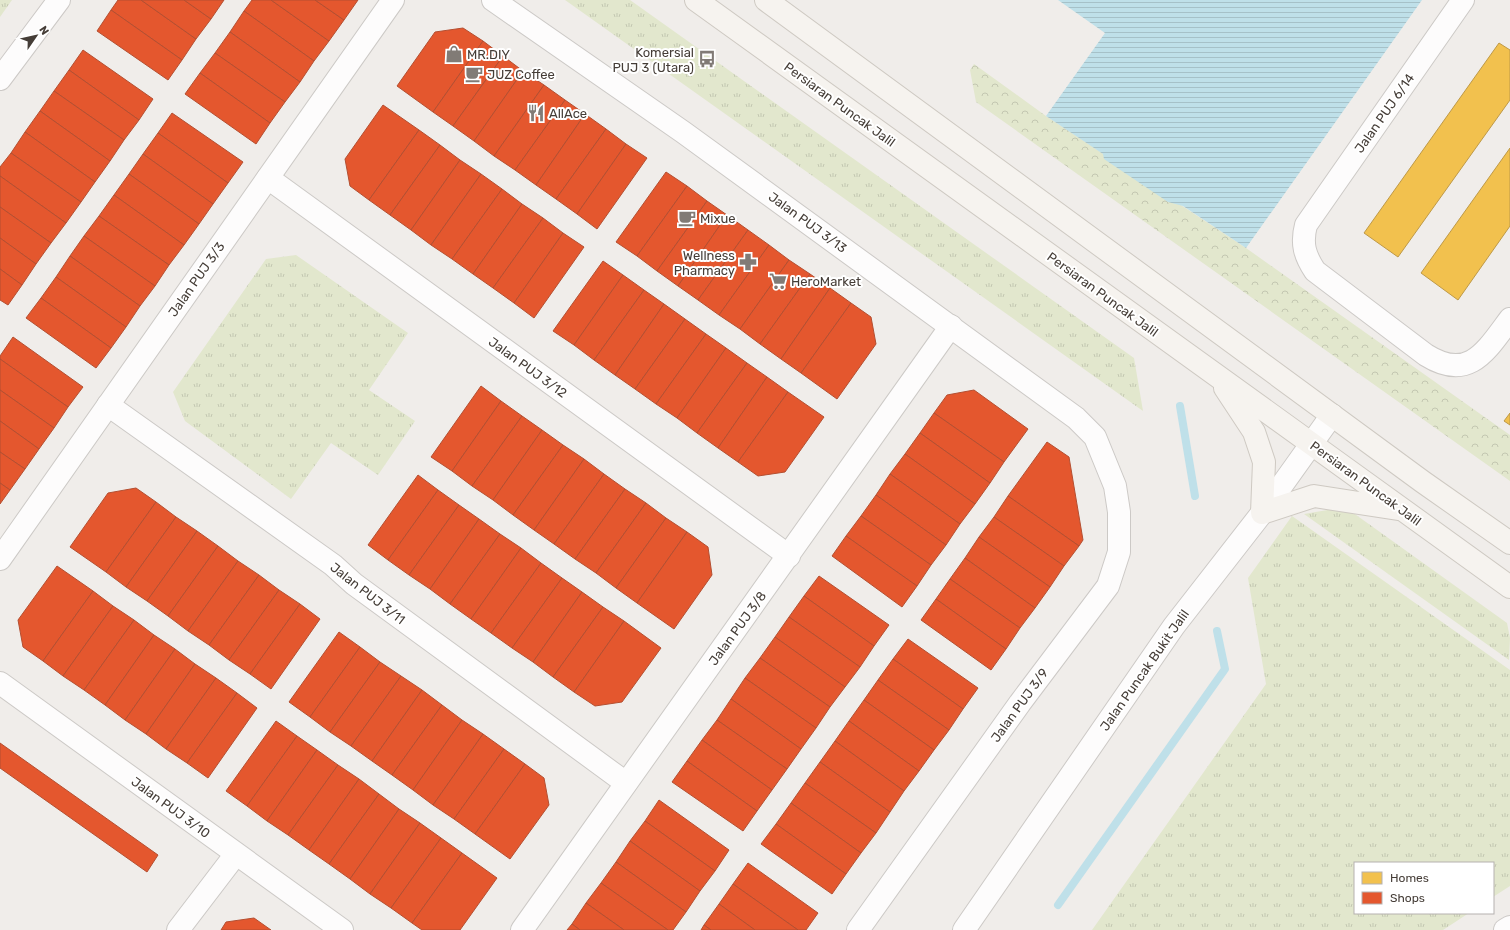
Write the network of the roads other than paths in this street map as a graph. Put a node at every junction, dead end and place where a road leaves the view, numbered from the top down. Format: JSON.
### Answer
{"nodes":[{"id":1,"x":58,"y":0,"type":"edge"},
{"id":2,"x":393,"y":0,"type":"edge"},
{"id":3,"x":493,"y":0,"type":"edge"},
{"id":4,"x":696,"y":0,"type":"edge"},
{"id":5,"x":766,"y":0,"type":"edge"},
{"id":6,"x":1463,"y":0,"type":"edge"},
{"id":7,"x":0,"y":79,"type":"edge"},
{"id":8,"x":268,"y":178,"type":"junction"},
{"id":9,"x":1510,"y":319,"type":"edge"},
{"id":10,"x":951,"y":326,"type":"junction"},
{"id":11,"x":1218,"y":377,"type":"junction"},
{"id":12,"x":108,"y":405,"type":"junction"},
{"id":13,"x":1332,"y":415,"type":"junction"},
{"id":14,"x":1312,"y":444,"type":"junction"},
{"id":15,"x":1107,"y":461,"type":"joint"},
{"id":16,"x":1403,"y":510,"type":"junction"},
{"id":17,"x":1262,"y":513,"type":"junction"},
{"id":18,"x":1510,"y":543,"type":"edge"},
{"id":19,"x":789,"y":556,"type":"junction"},
{"id":20,"x":0,"y":559,"type":"edge"},
{"id":21,"x":1510,"y":587,"type":"edge"},
{"id":22,"x":0,"y":683,"type":"edge"},
{"id":23,"x":626,"y":782,"type":"junction"},
{"id":24,"x":236,"y":854,"type":"junction"},
{"id":25,"x":1510,"y":927,"type":"edge"},
{"id":26,"x":178,"y":930,"type":"edge"},
{"id":27,"x":342,"y":930,"type":"edge"},
{"id":28,"x":522,"y":930,"type":"edge"},
{"id":29,"x":858,"y":930,"type":"edge"},
{"id":30,"x":964,"y":930,"type":"edge"},
{"id":31,"x":1505,"y":930,"type":"edge"}],
"edges":[{"from":1,"to":7,"type":"street"},
{"from":2,"to":8,"type":"street","name":"Jalan PUJ 3/3"},
{"from":3,"to":10,"type":"street","name":"Jalan PUJ 3/13"},
{"from":4,"to":11,"type":"main road","name":"Persiaran Puncak Jalil"},
{"from":5,"to":13,"type":"main road"},
{"from":6,"to":9,"type":"street","name":"Jalan PUJ 6/14"},
{"from":8,"to":12,"type":"street","name":"Jalan PUJ 3/3"},
{"from":8,"to":19,"type":"street","name":"Jalan PUJ 3/12"},
{"from":10,"to":15,"type":"street","name":"Jalan PUJ 3/13"},
{"from":10,"to":19,"type":"street","name":"Jalan PUJ 3/8"},
{"from":11,"to":14,"type":"main road","name":"Persiaran Puncak Jalil"},
{"from":11,"to":17,"type":"main road"},
{"from":12,"to":20,"type":"street","name":"Jalan PUJ 3/3"},
{"from":12,"to":23,"type":"street","name":"Jalan PUJ 3/11"},
{"from":13,"to":14,"type":"street","name":"Jalan Puncak Bukit Jalil"},
{"from":13,"to":18,"type":"main road"},
{"from":14,"to":16,"type":"main road","name":"Persiaran Puncak Jalil"},
{"from":14,"to":17,"type":"street","name":"Jalan Puncak Bukit Jalil"},
{"from":15,"to":29,"type":"street","name":"Jalan PUJ 3/9"},
{"from":16,"to":17,"type":"main road"},
{"from":16,"to":21,"type":"main road","name":"Persiaran Puncak Jalil"},
{"from":17,"to":30,"type":"street","name":"Jalan Puncak Bukit Jalil"},
{"from":19,"to":23,"type":"street","name":"Jalan PUJ 3/8"},
{"from":22,"to":24,"type":"street","name":"Jalan PUJ 3/10"},
{"from":23,"to":28,"type":"street","name":"Jalan PUJ 3/8"},
{"from":24,"to":26,"type":"street"},
{"from":24,"to":27,"type":"street","name":"Jalan PUJ 3/10"},
{"from":25,"to":31,"type":"street"}]}
